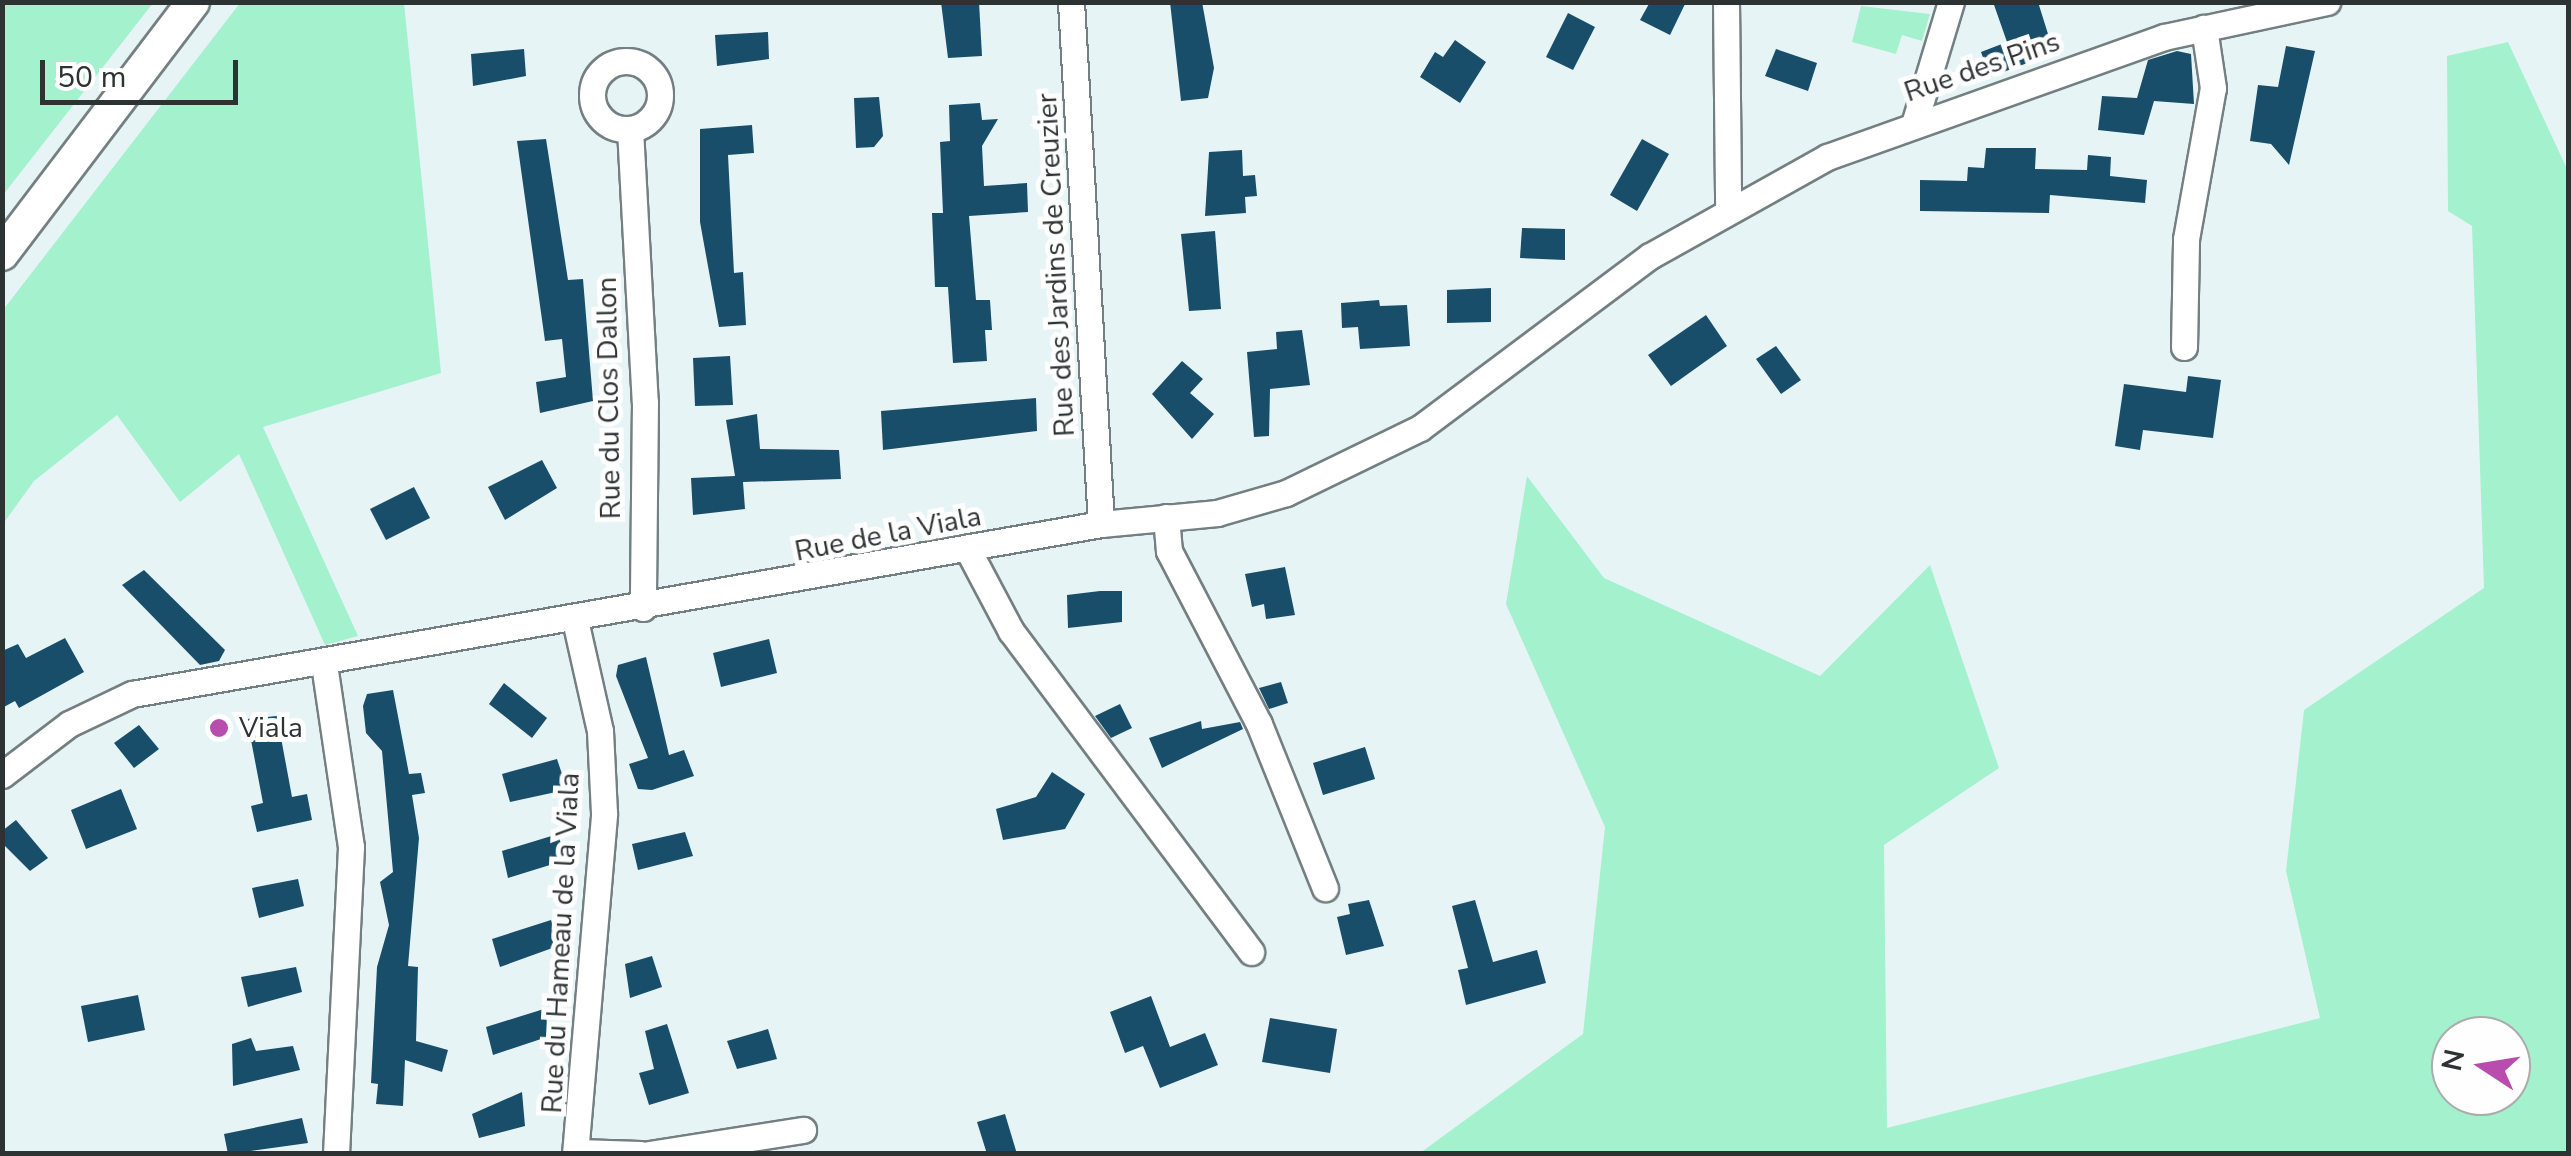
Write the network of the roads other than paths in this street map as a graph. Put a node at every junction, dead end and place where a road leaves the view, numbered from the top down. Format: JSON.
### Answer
{"nodes":[{"id":1,"x":192,"y":2,"type":"edge"},
{"id":2,"x":1071,"y":2,"type":"edge"},
{"id":3,"x":1726,"y":2,"type":"edge"},
{"id":4,"x":1951,"y":2,"type":"edge"},
{"id":5,"x":2327,"y":2,"type":"edge"},
{"id":6,"x":2204,"y":28,"type":"junction"},
{"id":7,"x":1915,"y":121,"type":"junction"},
{"id":8,"x":630,"y":128,"type":"dead end"},
{"id":9,"x":1728,"y":208,"type":"junction"},
{"id":10,"x":2,"y":254,"type":"edge"},
{"id":11,"x":2184,"y":347,"type":"dead end"},
{"id":12,"x":1166,"y":517,"type":"junction"},
{"id":13,"x":1101,"y":524,"type":"junction"},
{"id":14,"x":968,"y":548,"type":"junction"},
{"id":15,"x":643,"y":608,"type":"junction"},
{"id":16,"x":576,"y":620,"type":"junction"},
{"id":17,"x":324,"y":664,"type":"junction"},
{"id":18,"x":2,"y":775,"type":"edge"},
{"id":19,"x":1325,"y":888,"type":"dead end"},
{"id":20,"x":1251,"y":952,"type":"dead end"},
{"id":21,"x":804,"y":1130,"type":"dead end"},
{"id":22,"x":585,"y":1153,"type":"edge"},
{"id":23,"x":336,"y":1154,"type":"edge"},
{"id":24,"x":640,"y":1154,"type":"edge"},
{"id":25,"x":648,"y":1154,"type":"edge"}],
"edges":[{"from":1,"to":10,"type":"main road"},
{"from":2,"to":13,"type":"street","name":"Rue des Jardins de Creuzier"},
{"from":3,"to":9,"type":"street"},
{"from":4,"to":7,"type":"street"},
{"from":5,"to":6,"type":"street","name":"Rue des Pins"},
{"from":6,"to":7,"type":"street","name":"Rue des Pins"},
{"from":6,"to":11,"type":"street"},
{"from":7,"to":9,"type":"street","name":"Rue des Pins"},
{"from":8,"to":15,"type":"street","name":"Rue du Clos Dallon"},
{"from":9,"to":12,"type":"street","name":"Rue de la Viala"},
{"from":12,"to":13,"type":"street","name":"Rue de la Viala"},
{"from":12,"to":19,"type":"street"},
{"from":13,"to":14,"type":"street","name":"Rue de la Viala"},
{"from":14,"to":15,"type":"street","name":"Rue de la Viala"},
{"from":14,"to":20,"type":"street"},
{"from":15,"to":16,"type":"street","name":"Rue de la Viala"},
{"from":16,"to":17,"type":"street","name":"Rue de la Viala"},
{"from":16,"to":22,"type":"street","name":"Rue du Hameau de la Viala"},
{"from":17,"to":18,"type":"street","name":"Rue de la Viala"},
{"from":17,"to":23,"type":"street"},
{"from":21,"to":25,"type":"street"},
{"from":22,"to":24,"type":"street","name":"Rue du Hameau de la Viala"}]}
